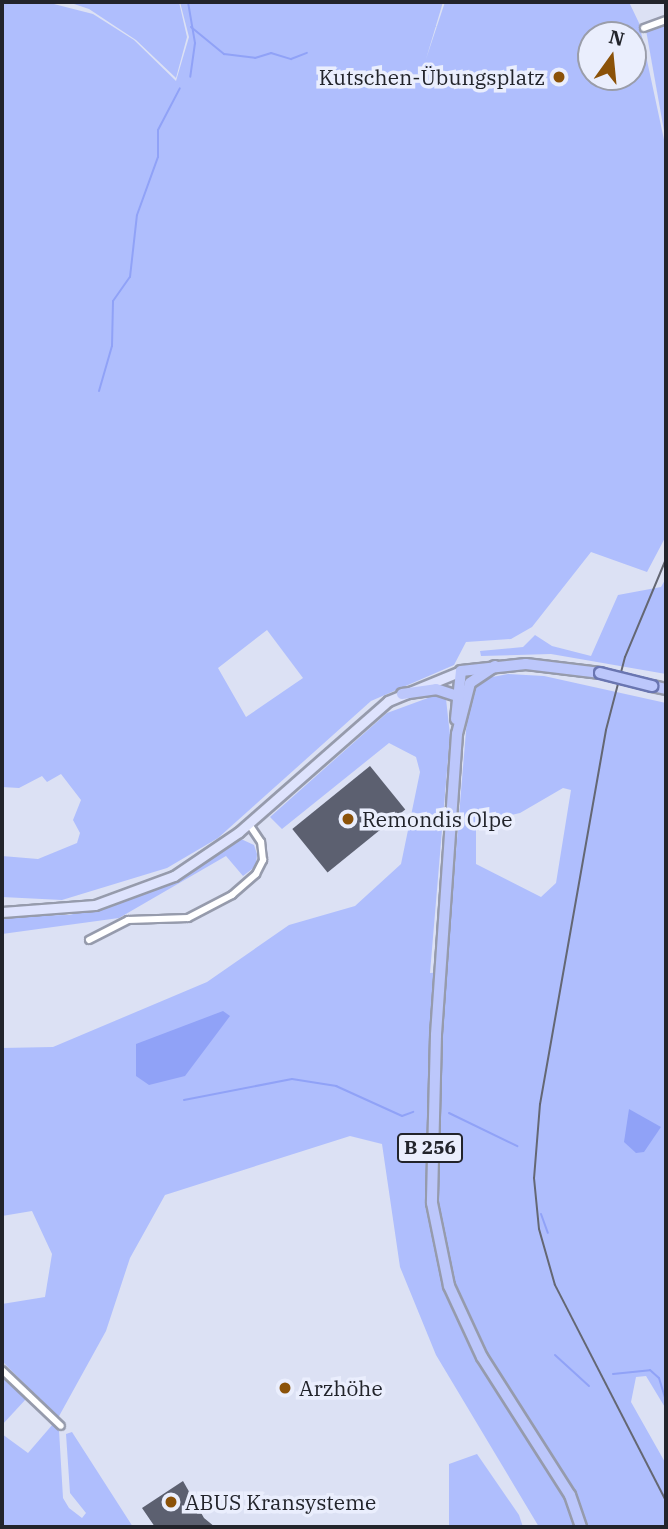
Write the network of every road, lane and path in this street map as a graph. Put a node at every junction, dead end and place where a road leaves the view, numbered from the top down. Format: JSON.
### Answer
{"nodes":[{"id":1,"x":666,"y":20,"type":"edge"},
{"id":2,"x":647,"y":27,"type":"edge"},
{"id":3,"x":495,"y":666,"type":"junction"},
{"id":4,"x":461,"y":671,"type":"junction"},
{"id":5,"x":666,"y":689,"type":"edge"},
{"id":6,"x":402,"y":694,"type":"junction"},
{"id":7,"x":460,"y":695,"type":"junction"},
{"id":8,"x":249,"y":824,"type":"junction"},
{"id":9,"x":2,"y":912,"type":"edge"},
{"id":10,"x":89,"y":940,"type":"dead end"},
{"id":11,"x":2,"y":1370,"type":"edge"},
{"id":12,"x":61,"y":1426,"type":"dead end"},
{"id":13,"x":581,"y":1527,"type":"edge"}],
"edges":[{"from":1,"to":2,"type":"street"},
{"from":3,"to":4,"type":"main road"},
{"from":3,"to":5,"type":"main road","bridge":true},
{"from":3,"to":7,"type":"main road","number":"B 256"},
{"from":4,"to":6,"type":"main road"},
{"from":4,"to":7,"type":"main road","number":"B 256"},
{"from":6,"to":7,"type":"main road"},
{"from":6,"to":8,"type":"main road"},
{"from":7,"to":13,"type":"main road","number":"B 256"},
{"from":8,"to":9,"type":"main road"},
{"from":8,"to":10,"type":"street"},
{"from":11,"to":12,"type":"street"}]}
